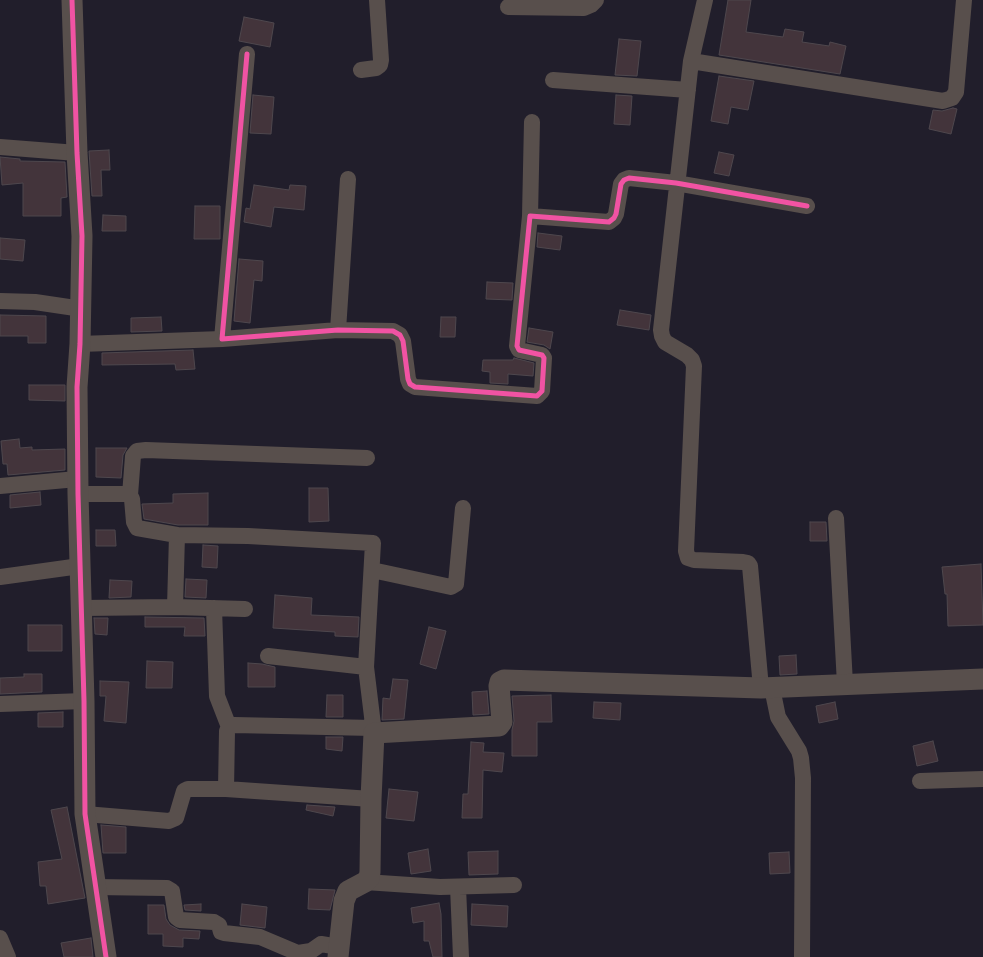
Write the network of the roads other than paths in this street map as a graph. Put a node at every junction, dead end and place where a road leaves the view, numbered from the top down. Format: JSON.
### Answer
{"nodes":[{"id":1,"x":72,"y":0,"type":"edge"},
{"id":2,"x":377,"y":0,"type":"edge"},
{"id":3,"x":596,"y":0,"type":"edge"},
{"id":4,"x":706,"y":0,"type":"edge"},
{"id":5,"x":964,"y":0,"type":"edge"},
{"id":6,"x":508,"y":7,"type":"dead end"},
{"id":7,"x":246,"y":54,"type":"dead end"},
{"id":8,"x":691,"y":61,"type":"junction"},
{"id":9,"x":361,"y":70,"type":"dead end"},
{"id":10,"x":553,"y":80,"type":"dead end"},
{"id":11,"x":688,"y":90,"type":"junction"},
{"id":12,"x":532,"y":122,"type":"dead end"},
{"id":13,"x":0,"y":147,"type":"edge"},
{"id":14,"x":76,"y":153,"type":"junction"},
{"id":15,"x":348,"y":179,"type":"dead end"},
{"id":16,"x":676,"y":183,"type":"junction"},
{"id":17,"x":807,"y":206,"type":"dead end"},
{"id":18,"x":530,"y":216,"type":"junction"},
{"id":19,"x":0,"y":302,"type":"edge"},
{"id":20,"x":82,"y":309,"type":"junction"},
{"id":21,"x":338,"y":330,"type":"junction"},
{"id":22,"x":222,"y":339,"type":"junction"},
{"id":23,"x":80,"y":344,"type":"junction"},
{"id":24,"x":367,"y":458,"type":"dead end"},
{"id":25,"x":0,"y":486,"type":"edge"},
{"id":26,"x":77,"y":487,"type":"junction"},
{"id":27,"x":130,"y":496,"type":"junction"},
{"id":28,"x":463,"y":508,"type":"dead end"},
{"id":29,"x":836,"y":518,"type":"dead end"},
{"id":30,"x":177,"y":535,"type":"junction"},
{"id":31,"x":80,"y":566,"type":"junction"},
{"id":32,"x":372,"y":570,"type":"junction"},
{"id":33,"x":0,"y":577,"type":"edge"},
{"id":34,"x":176,"y":607,"type":"junction"},
{"id":35,"x":82,"y":608,"type":"junction"},
{"id":36,"x":214,"y":608,"type":"junction"},
{"id":37,"x":244,"y":609,"type":"dead end"},
{"id":38,"x":268,"y":656,"type":"dead end"},
{"id":39,"x":366,"y":667,"type":"junction"},
{"id":40,"x":983,"y":679,"type":"edge"},
{"id":41,"x":845,"y":684,"type":"junction"},
{"id":42,"x":767,"y":688,"type":"junction"},
{"id":43,"x":84,"y":701,"type":"junction"},
{"id":44,"x":0,"y":704,"type":"edge"},
{"id":45,"x":229,"y":727,"type":"junction"},
{"id":46,"x":373,"y":730,"type":"junction"},
{"id":47,"x":983,"y":779,"type":"edge"},
{"id":48,"x":920,"y":781,"type":"dead end"},
{"id":49,"x":226,"y":788,"type":"junction"},
{"id":50,"x":371,"y":799,"type":"junction"},
{"id":51,"x":85,"y":814,"type":"junction"},
{"id":52,"x":365,"y":882,"type":"junction"},
{"id":53,"x":514,"y":885,"type":"dead end"},
{"id":54,"x":95,"y":887,"type":"junction"},
{"id":55,"x":458,"y":887,"type":"junction"},
{"id":56,"x":0,"y":938,"type":"edge"},
{"id":57,"x":338,"y":952,"type":"edge"},
{"id":58,"x":8,"y":957,"type":"edge"},
{"id":59,"x":106,"y":957,"type":"edge"},
{"id":60,"x":461,"y":957,"type":"edge"},
{"id":61,"x":802,"y":957,"type":"edge"}],
"edges":[{"from":1,"to":14,"type":"street"},
{"from":2,"to":9,"type":"street"},
{"from":3,"to":6,"type":"street"},
{"from":4,"to":8,"type":"street"},
{"from":5,"to":8,"type":"street"},
{"from":7,"to":22,"type":"street"},
{"from":8,"to":11,"type":"street"},
{"from":10,"to":11,"type":"street"},
{"from":11,"to":16,"type":"street"},
{"from":12,"to":18,"type":"street"},
{"from":13,"to":14,"type":"street"},
{"from":14,"to":20,"type":"street"},
{"from":15,"to":21,"type":"street"},
{"from":16,"to":17,"type":"street"},
{"from":16,"to":18,"type":"street"},
{"from":16,"to":42,"type":"street"},
{"from":18,"to":21,"type":"street"},
{"from":19,"to":20,"type":"street"},
{"from":20,"to":23,"type":"street"},
{"from":21,"to":22,"type":"street"},
{"from":22,"to":23,"type":"street"},
{"from":23,"to":26,"type":"street"},
{"from":24,"to":27,"type":"street"},
{"from":25,"to":26,"type":"street"},
{"from":26,"to":27,"type":"street"},
{"from":26,"to":31,"type":"street"},
{"from":27,"to":30,"type":"street"},
{"from":28,"to":32,"type":"street"},
{"from":29,"to":41,"type":"street"},
{"from":30,"to":32,"type":"street"},
{"from":30,"to":34,"type":"street"},
{"from":31,"to":33,"type":"street"},
{"from":31,"to":35,"type":"street"},
{"from":32,"to":39,"type":"street"},
{"from":34,"to":35,"type":"street"},
{"from":34,"to":36,"type":"street"},
{"from":35,"to":43,"type":"street"},
{"from":36,"to":37,"type":"street"},
{"from":36,"to":45,"type":"street"},
{"from":38,"to":39,"type":"street"},
{"from":39,"to":46,"type":"street"},
{"from":40,"to":41,"type":"street"},
{"from":41,"to":42,"type":"street"},
{"from":42,"to":46,"type":"street"},
{"from":42,"to":61,"type":"street"},
{"from":43,"to":44,"type":"street"},
{"from":43,"to":51,"type":"street"},
{"from":45,"to":46,"type":"street"},
{"from":45,"to":49,"type":"street"},
{"from":46,"to":50,"type":"street"},
{"from":47,"to":48,"type":"street"},
{"from":49,"to":50,"type":"street"},
{"from":49,"to":51,"type":"street"},
{"from":50,"to":52,"type":"street"},
{"from":51,"to":54,"type":"street"},
{"from":52,"to":55,"type":"street"},
{"from":52,"to":57,"type":"street"},
{"from":53,"to":55,"type":"street"},
{"from":54,"to":57,"type":"street"},
{"from":54,"to":59,"type":"street"},
{"from":55,"to":60,"type":"street"},
{"from":56,"to":58,"type":"street"}]}
